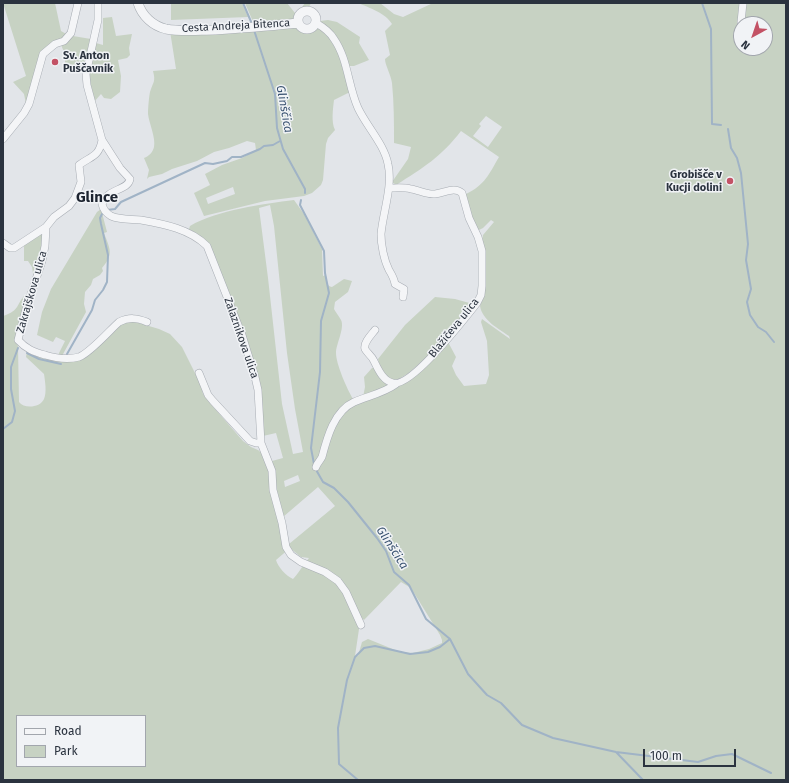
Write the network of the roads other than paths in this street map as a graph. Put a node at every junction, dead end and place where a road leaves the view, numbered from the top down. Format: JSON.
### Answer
{"nodes":[{"id":1,"x":78,"y":3,"type":"edge"},
{"id":2,"x":98,"y":3,"type":"edge"},
{"id":3,"x":138,"y":3,"type":"edge"},
{"id":4,"x":743,"y":3,"type":"edge"},
{"id":5,"x":312,"y":7,"type":"edge"},
{"id":6,"x":742,"y":16,"type":"edge"},
{"id":7,"x":298,"y":23,"type":"junction"},
{"id":8,"x":316,"y":23,"type":"junction"},
{"id":9,"x":3,"y":139,"type":"edge"},
{"id":10,"x":102,"y":140,"type":"junction"},
{"id":11,"x":389,"y":188,"type":"junction"},
{"id":12,"x":46,"y":227,"type":"junction"},
{"id":13,"x":3,"y":243,"type":"edge"},
{"id":14,"x":403,"y":297,"type":"dead end"},
{"id":15,"x":147,"y":322,"type":"dead end"},
{"id":16,"x":375,"y":330,"type":"dead end"},
{"id":17,"x":199,"y":373,"type":"dead end"},
{"id":18,"x":396,"y":384,"type":"junction"},
{"id":19,"x":261,"y":443,"type":"junction"},
{"id":20,"x":316,"y":467,"type":"dead end"},
{"id":21,"x":362,"y":625,"type":"dead end"}],
"edges":[{"from":1,"to":9,"type":"street"},
{"from":2,"to":10,"type":"street"},
{"from":3,"to":7,"type":"street","name":"Cesta Andreja Bitenca"},
{"from":4,"to":6,"type":"street"},
{"from":5,"to":7,"type":"street","name":"Cesta Andreja Bitenca"},
{"from":5,"to":8,"type":"street","name":"Cesta Andreja Bitenca"},
{"from":7,"to":8,"type":"street","name":"Cesta Andreja Bitenca"},
{"from":8,"to":11,"type":"street"},
{"from":10,"to":12,"type":"street"},
{"from":10,"to":19,"type":"street","name":"Zalaznikova ulica"},
{"from":11,"to":14,"type":"street"},
{"from":11,"to":18,"type":"street","name":"Blažičeva ulica"},
{"from":12,"to":13,"type":"street"},
{"from":12,"to":15,"type":"street","name":"Zakrajškova ulica"},
{"from":16,"to":18,"type":"street"},
{"from":17,"to":19,"type":"street"},
{"from":18,"to":20,"type":"street"},
{"from":19,"to":21,"type":"street","name":"Zalaznikova ulica"}]}
